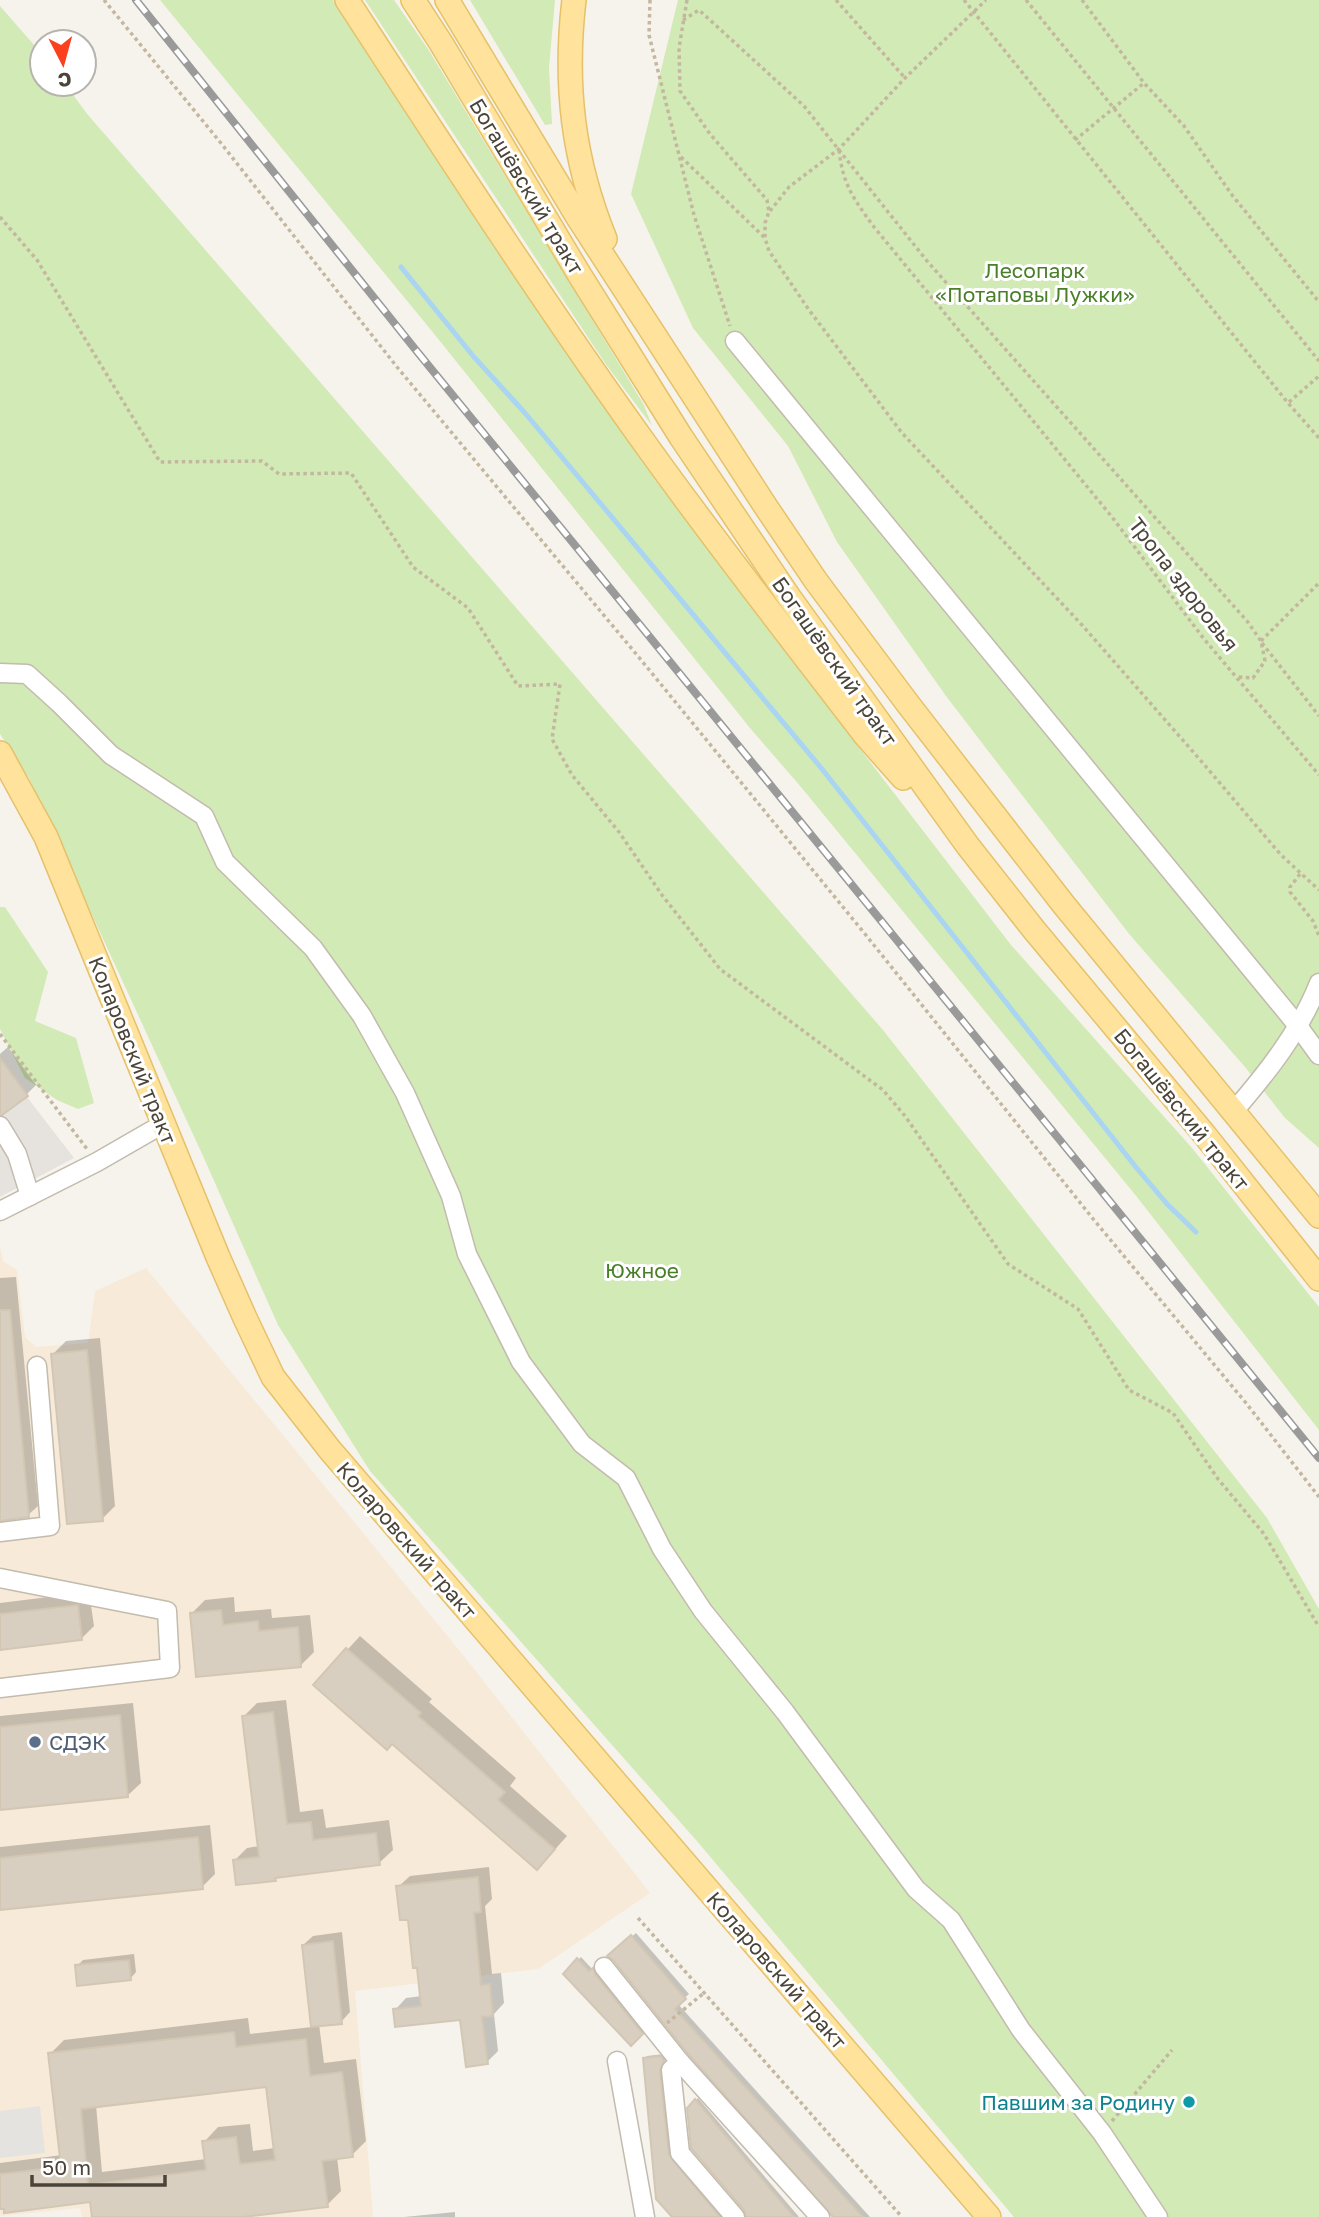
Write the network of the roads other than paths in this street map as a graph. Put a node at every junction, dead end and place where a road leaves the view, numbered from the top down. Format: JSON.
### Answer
{"nodes":[{"id":1,"x":347,"y":0,"type":"edge"},
{"id":2,"x":412,"y":0,"type":"edge"},
{"id":3,"x":447,"y":0,"type":"edge"},
{"id":4,"x":574,"y":0,"type":"edge"},
{"id":5,"x":659,"y":341,"type":"junction"},
{"id":6,"x":735,"y":341,"type":"road end"},
{"id":7,"x":0,"y":673,"type":"edge"},
{"id":8,"x":2,"y":759,"type":"edge"},
{"id":9,"x":968,"y":846,"type":"junction"},
{"id":10,"x":1319,"y":983,"type":"edge"},
{"id":11,"x":1298,"y":1026,"type":"junction"},
{"id":12,"x":1319,"y":1055,"type":"edge"},
{"id":13,"x":1234,"y":1111,"type":"junction"},
{"id":14,"x":163,"y":1124,"type":"junction"},
{"id":15,"x":0,"y":1126,"type":"edge"},
{"id":16,"x":30,"y":1196,"type":"junction"},
{"id":17,"x":0,"y":1211,"type":"edge"},
{"id":18,"x":1319,"y":1216,"type":"edge"},
{"id":19,"x":1319,"y":1279,"type":"edge"},
{"id":20,"x":37,"y":1366,"type":"dead end"},
{"id":21,"x":0,"y":1532,"type":"edge"},
{"id":22,"x":0,"y":1578,"type":"edge"},
{"id":23,"x":0,"y":1688,"type":"edge"},
{"id":24,"x":604,"y":1967,"type":"dead end"},
{"id":25,"x":617,"y":2061,"type":"dead end"},
{"id":26,"x":680,"y":2062,"type":"junction"},
{"id":27,"x":645,"y":2217,"type":"edge"},
{"id":28,"x":735,"y":2217,"type":"edge"},
{"id":29,"x":820,"y":2217,"type":"edge"},
{"id":30,"x":989,"y":2217,"type":"edge"},
{"id":31,"x":1158,"y":2217,"type":"edge"}],
"edges":[{"from":1,"to":9,"type":"main road"},
{"from":2,"to":9,"type":"main road","name":"Богашёвский тракт"},
{"from":3,"to":5,"type":"main road","name":"Богашёвский тракт"},
{"from":4,"to":5,"type":"main road"},
{"from":5,"to":13,"type":"main road","name":"Богашёвский тракт"},
{"from":6,"to":11,"type":"street"},
{"from":7,"to":31,"type":"street"},
{"from":8,"to":14,"type":"main road","name":"Коларовский тракт"},
{"from":9,"to":19,"type":"main road","name":"Богашёвский тракт"},
{"from":10,"to":11,"type":"street"},
{"from":11,"to":12,"type":"street"},
{"from":11,"to":13,"type":"street"},
{"from":13,"to":18,"type":"main road","name":"Богашёвский тракт"},
{"from":14,"to":16,"type":"street"},
{"from":14,"to":30,"type":"main road","name":"Коларовский тракт"},
{"from":15,"to":16,"type":"street"},
{"from":16,"to":17,"type":"street"},
{"from":20,"to":21,"type":"street"},
{"from":22,"to":23,"type":"street"},
{"from":24,"to":26,"type":"street"},
{"from":25,"to":27,"type":"street"},
{"from":26,"to":28,"type":"street"},
{"from":26,"to":29,"type":"street"}]}
